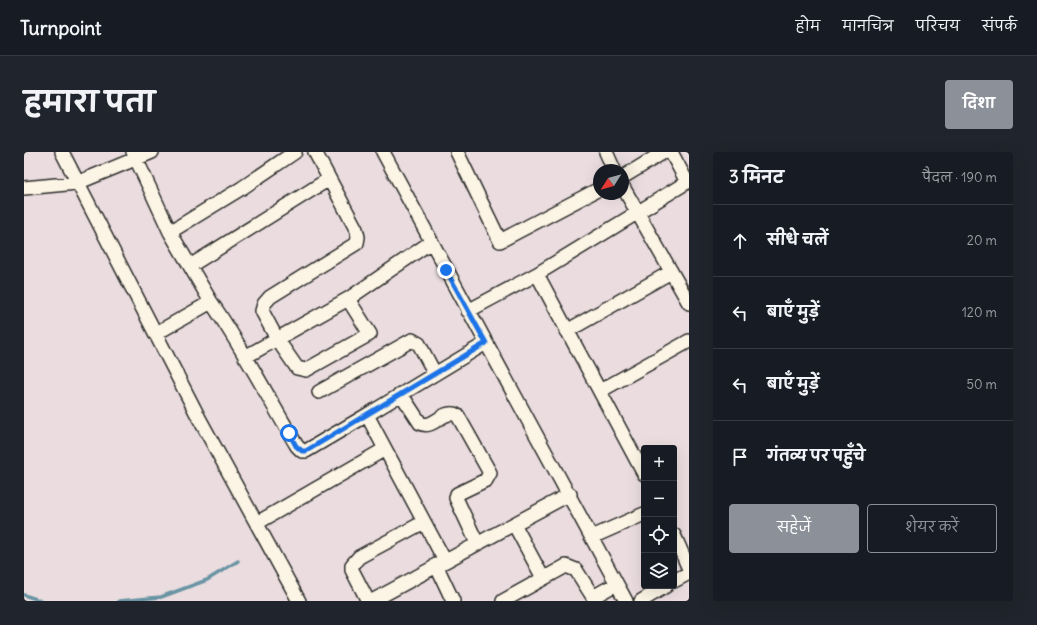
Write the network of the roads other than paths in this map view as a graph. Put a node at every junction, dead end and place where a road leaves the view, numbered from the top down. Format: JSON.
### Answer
{"nodes":[{"id":1,"x":62,"y":152,"type":"edge"},
{"id":2,"x":152,"y":152,"type":"edge"},
{"id":3,"x":294,"y":152,"type":"edge"},
{"id":4,"x":315,"y":152,"type":"edge"},
{"id":5,"x":382,"y":152,"type":"edge"},
{"id":6,"x":457,"y":152,"type":"edge"},
{"id":7,"x":606,"y":152,"type":"edge"},
{"id":8,"x":664,"y":152,"type":"edge"},
{"id":9,"x":671,"y":152,"type":"edge"},
{"id":10,"x":134,"y":155,"type":"edge"},
{"id":11,"x":611,"y":164,"type":"edge"},
{"id":12,"x":629,"y":173,"type":"edge"},
{"id":13,"x":329,"y":179,"type":"junction"},
{"id":14,"x":688,"y":182,"type":"edge"},
{"id":15,"x":77,"y":183,"type":"junction"},
{"id":16,"x":24,"y":188,"type":"edge"},
{"id":17,"x":593,"y":193,"type":"edge"},
{"id":18,"x":629,"y":198,"type":"edge"},
{"id":19,"x":638,"y":214,"type":"junction"},
{"id":20,"x":170,"y":232,"type":"junction"},
{"id":21,"x":432,"y":242,"type":"junction"},
{"id":22,"x":190,"y":266,"type":"junction"},
{"id":23,"x":671,"y":272,"type":"junction"},
{"id":24,"x":537,"y":274,"type":"junction"},
{"id":25,"x":687,"y":295,"type":"edge"},
{"id":26,"x":348,"y":299,"type":"junction"},
{"id":27,"x":211,"y":302,"type":"junction"},
{"id":28,"x":468,"y":311,"type":"junction"},
{"id":29,"x":567,"y":331,"type":"junction"},
{"id":30,"x":155,"y":334,"type":"junction"},
{"id":31,"x":277,"y":339,"type":"junction"},
{"id":32,"x":689,"y":341,"type":"edge"},
{"id":33,"x":486,"y":343,"type":"junction"},
{"id":34,"x":245,"y":357,"type":"junction"},
{"id":35,"x":435,"y":374,"type":"junction"},
{"id":36,"x":600,"y":391,"type":"junction"},
{"id":37,"x":319,"y":392,"type":"dead end"},
{"id":38,"x":401,"y":394,"type":"junction"},
{"id":39,"x":367,"y":415,"type":"junction"},
{"id":40,"x":385,"y":449,"type":"junction"},
{"id":41,"x":641,"y":468,"type":"edge"},
{"id":42,"x":570,"y":494,"type":"junction"},
{"id":43,"x":641,"y":515,"type":"edge"},
{"id":44,"x":424,"y":522,"type":"junction"},
{"id":45,"x":257,"y":523,"type":"junction"},
{"id":46,"x":514,"y":524,"type":"junction"},
{"id":47,"x":592,"y":537,"type":"junction"},
{"id":48,"x":477,"y":543,"type":"junction"},
{"id":49,"x":677,"y":543,"type":"edge"},
{"id":50,"x":441,"y":563,"type":"junction"},
{"id":51,"x":688,"y":574,"type":"edge"},
{"id":52,"x":543,"y":578,"type":"junction"},
{"id":53,"x":677,"y":580,"type":"edge"},
{"id":54,"x":616,"y":584,"type":"junction"},
{"id":55,"x":661,"y":589,"type":"edge"},
{"id":56,"x":590,"y":599,"type":"edge"},
{"id":57,"x":299,"y":601,"type":"edge"},
{"id":58,"x":368,"y":601,"type":"edge"},
{"id":59,"x":372,"y":601,"type":"edge"},
{"id":60,"x":453,"y":601,"type":"edge"},
{"id":61,"x":503,"y":601,"type":"edge"},
{"id":62,"x":626,"y":601,"type":"edge"},
{"id":63,"x":641,"y":601,"type":"edge"}],
"edges":[{"from":1,"to":15,"type":"street"},
{"from":2,"to":10,"type":"street"},
{"from":3,"to":20,"type":"street"},
{"from":4,"to":13,"type":"street"},
{"from":5,"to":21,"type":"street"},
{"from":6,"to":17,"type":"street"},
{"from":7,"to":11,"type":"street"},
{"from":8,"to":12,"type":"street"},
{"from":9,"to":14,"type":"street"},
{"from":10,"to":15,"type":"street"},
{"from":10,"to":20,"type":"street"},
{"from":13,"to":22,"type":"street"},
{"from":13,"to":31,"type":"street"},
{"from":14,"to":19,"type":"street"},
{"from":15,"to":16,"type":"street"},
{"from":15,"to":30,"type":"street"},
{"from":18,"to":19,"type":"street"},
{"from":19,"to":23,"type":"street"},
{"from":19,"to":24,"type":"street"},
{"from":20,"to":22,"type":"street"},
{"from":21,"to":26,"type":"street"},
{"from":21,"to":28,"type":"street"},
{"from":22,"to":27,"type":"street"},
{"from":23,"to":25,"type":"street"},
{"from":23,"to":29,"type":"street"},
{"from":24,"to":28,"type":"street"},
{"from":24,"to":29,"type":"street"},
{"from":26,"to":31,"type":"street"},
{"from":26,"to":31,"type":"street"},
{"from":27,"to":30,"type":"street"},
{"from":27,"to":34,"type":"street"},
{"from":28,"to":33,"type":"street"},
{"from":29,"to":36,"type":"street"},
{"from":30,"to":45,"type":"street"},
{"from":31,"to":34,"type":"street"},
{"from":32,"to":36,"type":"street"},
{"from":33,"to":35,"type":"street"},
{"from":33,"to":42,"type":"street"},
{"from":34,"to":39,"type":"street"},
{"from":35,"to":37,"type":"street"},
{"from":35,"to":38,"type":"street"},
{"from":36,"to":41,"type":"street"},
{"from":38,"to":39,"type":"street"},
{"from":38,"to":48,"type":"street"},
{"from":39,"to":40,"type":"street"},
{"from":40,"to":44,"type":"street"},
{"from":40,"to":45,"type":"street"},
{"from":42,"to":46,"type":"street"},
{"from":42,"to":47,"type":"street"},
{"from":43,"to":47,"type":"street"},
{"from":44,"to":50,"type":"street"},
{"from":44,"to":58,"type":"street"},
{"from":45,"to":57,"type":"street"},
{"from":46,"to":48,"type":"street"},
{"from":46,"to":52,"type":"street"},
{"from":47,"to":54,"type":"street"},
{"from":48,"to":50,"type":"street"},
{"from":49,"to":51,"type":"street"},
{"from":50,"to":59,"type":"street"},
{"from":50,"to":60,"type":"street"},
{"from":51,"to":53,"type":"street"},
{"from":52,"to":56,"type":"street"},
{"from":52,"to":61,"type":"street"},
{"from":54,"to":56,"type":"street"},
{"from":54,"to":62,"type":"street"},
{"from":55,"to":63,"type":"street"}]}
